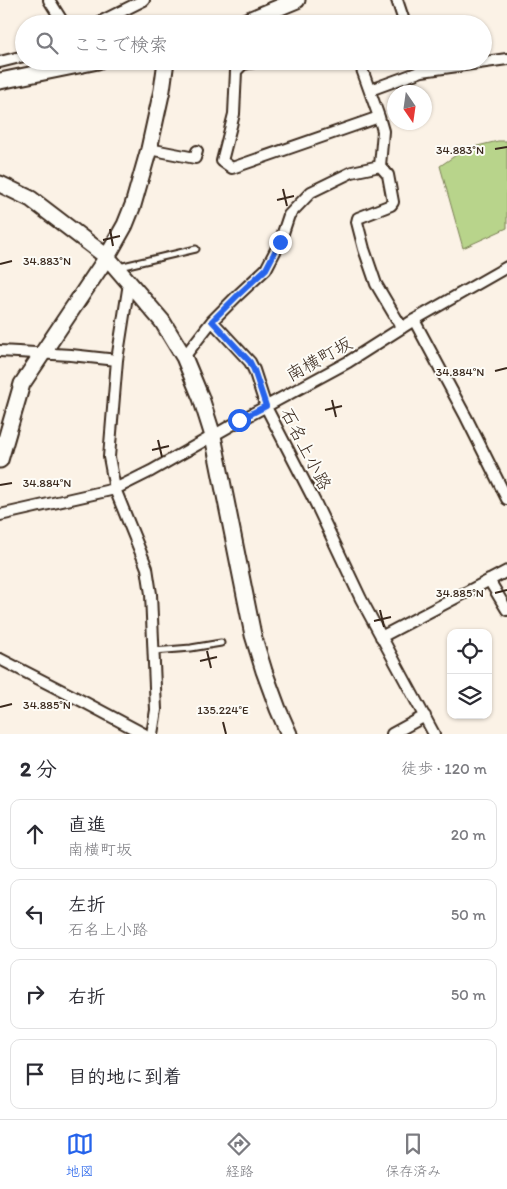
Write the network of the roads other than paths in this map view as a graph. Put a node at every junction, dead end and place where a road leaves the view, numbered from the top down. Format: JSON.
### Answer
{"nodes":[{"id":1,"x":49,"y":0,"type":"edge"},
{"id":2,"x":144,"y":0,"type":"edge"},
{"id":3,"x":297,"y":0,"type":"edge"},
{"id":4,"x":396,"y":0,"type":"edge"},
{"id":5,"x":58,"y":15,"type":"edge"},
{"id":6,"x":114,"y":15,"type":"edge"},
{"id":7,"x":261,"y":15,"type":"edge"},
{"id":8,"x":402,"y":15,"type":"edge"},
{"id":9,"x":15,"y":58,"type":"edge"},
{"id":10,"x":507,"y":59,"type":"edge"},
{"id":11,"x":492,"y":60,"type":"edge"},
{"id":12,"x":0,"y":62,"type":"edge"},
{"id":13,"x":54,"y":70,"type":"edge"},
{"id":14,"x":165,"y":70,"type":"edge"},
{"id":15,"x":237,"y":70,"type":"edge"},
{"id":16,"x":362,"y":70,"type":"edge"},
{"id":17,"x":412,"y":70,"type":"edge"},
{"id":18,"x":0,"y":81,"type":"edge"},
{"id":19,"x":370,"y":90,"type":"junction"},
{"id":20,"x":379,"y":117,"type":"junction"},
{"id":21,"x":149,"y":149,"type":"junction"},
{"id":22,"x":197,"y":151,"type":"dead end"},
{"id":23,"x":380,"y":166,"type":"junction"},
{"id":24,"x":0,"y":184,"type":"edge"},
{"id":25,"x":196,"y":249,"type":"dead end"},
{"id":26,"x":111,"y":262,"type":"junction"},
{"id":27,"x":507,"y":267,"type":"edge"},
{"id":28,"x":129,"y":283,"type":"junction"},
{"id":29,"x":414,"y":320,"type":"junction"},
{"id":30,"x":212,"y":321,"type":"junction"},
{"id":31,"x":402,"y":328,"type":"junction"},
{"id":32,"x":0,"y":352,"type":"edge"},
{"id":33,"x":43,"y":353,"type":"junction"},
{"id":34,"x":184,"y":357,"type":"junction"},
{"id":35,"x":117,"y":360,"type":"junction"},
{"id":36,"x":266,"y":406,"type":"junction"},
{"id":37,"x":213,"y":436,"type":"junction"},
{"id":38,"x":0,"y":460,"type":"edge"},
{"id":39,"x":114,"y":489,"type":"junction"},
{"id":40,"x":507,"y":499,"type":"edge"},
{"id":41,"x":0,"y":515,"type":"edge"},
{"id":42,"x":507,"y":571,"type":"edge"},
{"id":43,"x":489,"y":580,"type":"junction"},
{"id":44,"x":507,"y":610,"type":"edge"},
{"id":45,"x":381,"y":637,"type":"junction"},
{"id":46,"x":221,"y":644,"type":"dead end"},
{"id":47,"x":154,"y":651,"type":"junction"},
{"id":48,"x":0,"y":659,"type":"edge"},
{"id":49,"x":425,"y":716,"type":"junction"},
{"id":50,"x":144,"y":734,"type":"edge"},
{"id":51,"x":152,"y":734,"type":"edge"},
{"id":52,"x":289,"y":734,"type":"edge"},
{"id":53,"x":392,"y":734,"type":"edge"},
{"id":54,"x":434,"y":734,"type":"edge"}],
"edges":[{"from":1,"to":5,"type":"street"},
{"from":2,"to":6,"type":"street"},
{"from":3,"to":7,"type":"street"},
{"from":4,"to":8,"type":"street"},
{"from":9,"to":12,"type":"street"},
{"from":10,"to":11,"type":"street"},
{"from":13,"to":18,"type":"street"},
{"from":14,"to":21,"type":"street"},
{"from":15,"to":20,"type":"street"},
{"from":16,"to":19,"type":"street"},
{"from":17,"to":19,"type":"street"},
{"from":19,"to":20,"type":"street"},
{"from":20,"to":23,"type":"street"},
{"from":21,"to":22,"type":"street"},
{"from":21,"to":26,"type":"street"},
{"from":23,"to":30,"type":"street"},
{"from":23,"to":31,"type":"street"},
{"from":24,"to":26,"type":"street"},
{"from":25,"to":26,"type":"lane"},
{"from":26,"to":28,"type":"street"},
{"from":26,"to":33,"type":"street"},
{"from":27,"to":29,"type":"street","name":"南横町坂"},
{"from":28,"to":34,"type":"street"},
{"from":28,"to":35,"type":"street"},
{"from":29,"to":31,"type":"street","name":"南横町坂"},
{"from":29,"to":40,"type":"street"},
{"from":30,"to":34,"type":"street"},
{"from":30,"to":36,"type":"street","name":"石名上小路"},
{"from":31,"to":36,"type":"street","name":"南横町坂"},
{"from":32,"to":33,"type":"street"},
{"from":33,"to":35,"type":"street"},
{"from":33,"to":38,"type":"street"},
{"from":34,"to":37,"type":"street"},
{"from":35,"to":39,"type":"street"},
{"from":36,"to":37,"type":"street","name":"南横町坂"},
{"from":36,"to":45,"type":"street","name":"石名上小路"},
{"from":37,"to":39,"type":"street","name":"南横町坂"},
{"from":37,"to":52,"type":"street"},
{"from":39,"to":41,"type":"street","name":"南横町坂"},
{"from":39,"to":47,"type":"street"},
{"from":42,"to":43,"type":"street"},
{"from":43,"to":44,"type":"street"},
{"from":43,"to":45,"type":"street"},
{"from":45,"to":49,"type":"street","name":"石名上小路"},
{"from":46,"to":47,"type":"lane"},
{"from":47,"to":51,"type":"street"},
{"from":48,"to":50,"type":"street"},
{"from":49,"to":53,"type":"street"},
{"from":49,"to":54,"type":"street","name":"石名上小路"}]}
